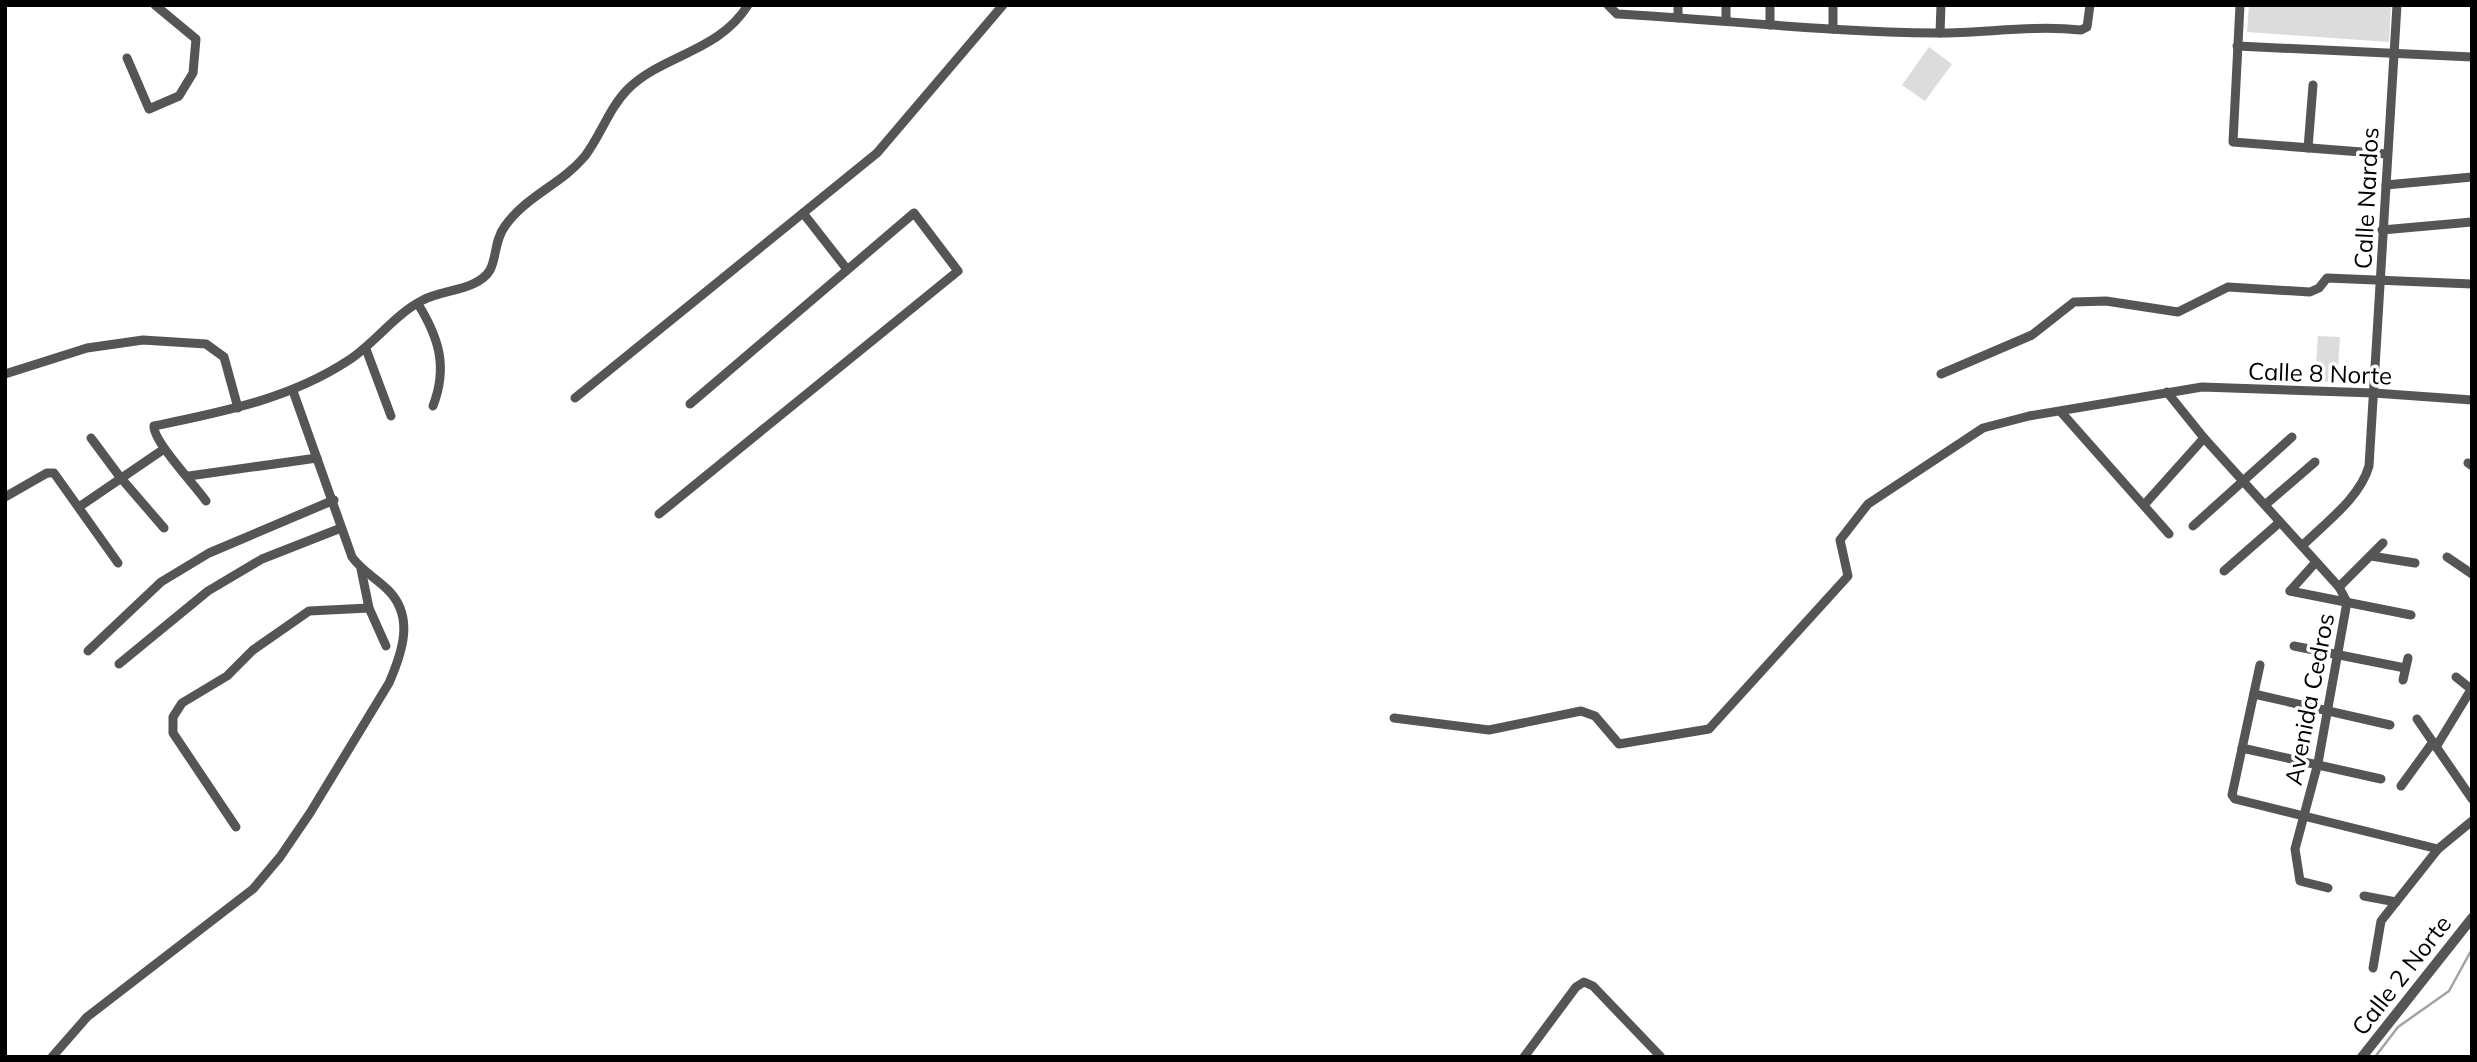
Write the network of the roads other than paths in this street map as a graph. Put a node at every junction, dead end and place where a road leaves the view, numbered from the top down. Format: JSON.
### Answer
{"nodes":[{"id":1,"x":155,"y":5,"type":"edge"},
{"id":2,"x":748,"y":5,"type":"edge"},
{"id":3,"x":1003,"y":5,"type":"edge"},
{"id":4,"x":1678,"y":5,"type":"edge"},
{"id":5,"x":1726,"y":5,"type":"edge"},
{"id":6,"x":1770,"y":5,"type":"edge"},
{"id":7,"x":1833,"y":5,"type":"edge"},
{"id":8,"x":1941,"y":5,"type":"edge"},
{"id":9,"x":2090,"y":5,"type":"edge"},
{"id":10,"x":2239,"y":5,"type":"edge"},
{"id":11,"x":2396,"y":5,"type":"edge"},
{"id":12,"x":1609,"y":8,"type":"edge"},
{"id":13,"x":1678,"y":18,"type":"junction"},
{"id":14,"x":1726,"y":21,"type":"junction"},
{"id":15,"x":1770,"y":25,"type":"junction"},
{"id":16,"x":1833,"y":29,"type":"junction"},
{"id":17,"x":1940,"y":33,"type":"junction"},
{"id":18,"x":2237,"y":46,"type":"junction"},
{"id":19,"x":2393,"y":53,"type":"junction"},
{"id":20,"x":2472,"y":57,"type":"edge"},
{"id":21,"x":127,"y":58,"type":"dead end"},
{"id":22,"x":2313,"y":85,"type":"dead end"},
{"id":23,"x":2308,"y":148,"type":"junction"},
{"id":24,"x":2387,"y":154,"type":"junction"},
{"id":25,"x":2472,"y":177,"type":"edge"},
{"id":26,"x":2386,"y":185,"type":"junction"},
{"id":27,"x":803,"y":213,"type":"junction"},
{"id":28,"x":2472,"y":222,"type":"edge"},
{"id":29,"x":2382,"y":230,"type":"junction"},
{"id":30,"x":846,"y":268,"type":"junction"},
{"id":31,"x":2380,"y":280,"type":"junction"},
{"id":32,"x":2472,"y":284,"type":"edge"},
{"id":33,"x":418,"y":304,"type":"junction"},
{"id":34,"x":366,"y":349,"type":"junction"},
{"id":35,"x":5,"y":374,"type":"edge"},
{"id":36,"x":1941,"y":374,"type":"dead end"},
{"id":37,"x":293,"y":390,"type":"junction"},
{"id":38,"x":2167,"y":392,"type":"junction"},
{"id":39,"x":2374,"y":393,"type":"junction"},
{"id":40,"x":575,"y":398,"type":"dead end"},
{"id":41,"x":2472,"y":400,"type":"edge"},
{"id":42,"x":690,"y":404,"type":"dead end"},
{"id":43,"x":433,"y":406,"type":"dead end"},
{"id":44,"x":238,"y":408,"type":"junction"},
{"id":45,"x":2061,"y":412,"type":"junction"},
{"id":46,"x":391,"y":416,"type":"dead end"},
{"id":47,"x":91,"y":438,"type":"dead end"},
{"id":48,"x":2292,"y":438,"type":"dead end"},
{"id":49,"x":2204,"y":439,"type":"junction"},
{"id":50,"x":164,"y":449,"type":"junction"},
{"id":51,"x":317,"y":458,"type":"junction"},
{"id":52,"x":2315,"y":462,"type":"dead end"},
{"id":53,"x":189,"y":476,"type":"junction"},
{"id":54,"x":120,"y":477,"type":"junction"},
{"id":55,"x":2242,"y":481,"type":"junction"},
{"id":56,"x":5,"y":497,"type":"edge"},
{"id":57,"x":334,"y":500,"type":"junction"},
{"id":58,"x":206,"y":501,"type":"dead end"},
{"id":59,"x":2144,"y":505,"type":"junction"},
{"id":60,"x":2264,"y":505,"type":"junction"},
{"id":61,"x":79,"y":507,"type":"junction"},
{"id":62,"x":659,"y":514,"type":"dead end"},
{"id":63,"x":2280,"y":522,"type":"junction"},
{"id":64,"x":2193,"y":526,"type":"dead end"},
{"id":65,"x":164,"y":528,"type":"dead end"},
{"id":66,"x":341,"y":528,"type":"junction"},
{"id":67,"x":2169,"y":534,"type":"dead end"},
{"id":68,"x":2383,"y":543,"type":"dead end"},
{"id":69,"x":2302,"y":546,"type":"junction"},
{"id":70,"x":2371,"y":556,"type":"junction"},
{"id":71,"x":2447,"y":557,"type":"dead end"},
{"id":72,"x":2316,"y":562,"type":"junction"},
{"id":73,"x":118,"y":563,"type":"dead end"},
{"id":74,"x":2415,"y":563,"type":"dead end"},
{"id":75,"x":360,"y":569,"type":"junction"},
{"id":76,"x":2224,"y":571,"type":"dead end"},
{"id":77,"x":2472,"y":574,"type":"edge"},
{"id":78,"x":2339,"y":587,"type":"junction"},
{"id":79,"x":2347,"y":602,"type":"junction"},
{"id":80,"x":369,"y":608,"type":"junction"},
{"id":81,"x":2411,"y":615,"type":"dead end"},
{"id":82,"x":386,"y":646,"type":"dead end"},
{"id":83,"x":2294,"y":646,"type":"dead end"},
{"id":84,"x":88,"y":651,"type":"dead end"},
{"id":85,"x":2340,"y":655,"type":"junction"},
{"id":86,"x":2409,"y":658,"type":"dead end"},
{"id":87,"x":118,"y":664,"type":"dead end"},
{"id":88,"x":2260,"y":665,"type":"dead end"},
{"id":89,"x":2405,"y":668,"type":"junction"},
{"id":90,"x":2456,"y":677,"type":"dead end"},
{"id":91,"x":2403,"y":680,"type":"dead end"},
{"id":92,"x":2471,"y":689,"type":"edge"},
{"id":93,"x":2254,"y":694,"type":"junction"},
{"id":94,"x":2328,"y":710,"type":"junction"},
{"id":95,"x":1394,"y":718,"type":"dead end"},
{"id":96,"x":2417,"y":719,"type":"dead end"},
{"id":97,"x":2390,"y":725,"type":"dead end"},
{"id":98,"x":2435,"y":744,"type":"junction"},
{"id":99,"x":2242,"y":748,"type":"junction"},
{"id":100,"x":2318,"y":763,"type":"junction"},
{"id":101,"x":2381,"y":779,"type":"dead end"},
{"id":102,"x":2400,"y":786,"type":"dead end"},
{"id":103,"x":2472,"y":799,"type":"edge"},
{"id":104,"x":2304,"y":817,"type":"junction"},
{"id":105,"x":2472,"y":821,"type":"edge"},
{"id":106,"x":236,"y":827,"type":"dead end"},
{"id":107,"x":2438,"y":849,"type":"junction"},
{"id":108,"x":2328,"y":888,"type":"dead end"},
{"id":109,"x":2364,"y":895,"type":"dead end"},
{"id":110,"x":2396,"y":902,"type":"junction"},
{"id":111,"x":2472,"y":918,"type":"edge"},
{"id":112,"x":2373,"y":968,"type":"dead end"},
{"id":113,"x":52,"y":1057,"type":"edge"},
{"id":114,"x":1524,"y":1057,"type":"edge"},
{"id":115,"x":1661,"y":1057,"type":"edge"},
{"id":116,"x":2362,"y":1057,"type":"edge"}],
"edges":[{"from":1,"to":21,"type":"street"},
{"from":2,"to":33,"type":"street"},
{"from":3,"to":27,"type":"street"},
{"from":4,"to":13,"type":"street"},
{"from":5,"to":14,"type":"street"},
{"from":6,"to":15,"type":"street"},
{"from":7,"to":16,"type":"street"},
{"from":8,"to":17,"type":"street"},
{"from":9,"to":17,"type":"street"},
{"from":10,"to":18,"type":"street"},
{"from":11,"to":19,"type":"street","name":"Calle Nardos"},
{"from":12,"to":13,"type":"street"},
{"from":13,"to":14,"type":"street"},
{"from":14,"to":15,"type":"street"},
{"from":15,"to":16,"type":"street"},
{"from":16,"to":17,"type":"street"},
{"from":18,"to":19,"type":"street"},
{"from":18,"to":23,"type":"street"},
{"from":19,"to":20,"type":"street"},
{"from":19,"to":24,"type":"street","name":"Calle Nardos"},
{"from":22,"to":23,"type":"street"},
{"from":23,"to":24,"type":"street"},
{"from":24,"to":26,"type":"street","name":"Calle Nardos"},
{"from":25,"to":26,"type":"street"},
{"from":26,"to":29,"type":"street","name":"Calle Nardos"},
{"from":27,"to":30,"type":"street"},
{"from":27,"to":40,"type":"street"},
{"from":28,"to":29,"type":"street"},
{"from":29,"to":31,"type":"street","name":"Calle Nardos"},
{"from":30,"to":42,"type":"street"},
{"from":30,"to":62,"type":"street"},
{"from":31,"to":32,"type":"street"},
{"from":31,"to":36,"type":"street"},
{"from":31,"to":39,"type":"street","name":"Calle Nardos"},
{"from":33,"to":34,"type":"street"},
{"from":33,"to":43,"type":"street"},
{"from":34,"to":37,"type":"street"},
{"from":34,"to":46,"type":"street"},
{"from":35,"to":44,"type":"street"},
{"from":37,"to":44,"type":"street"},
{"from":37,"to":51,"type":"street"},
{"from":38,"to":39,"type":"street","name":"Calle 8 Norte"},
{"from":38,"to":45,"type":"street","name":"Calle 8 Norte"},
{"from":38,"to":49,"type":"street","name":"Avenida Cedros"},
{"from":39,"to":41,"type":"street","name":"Calle 8 Norte"},
{"from":39,"to":69,"type":"street","name":"Calle Nardos"},
{"from":44,"to":50,"type":"street"},
{"from":45,"to":59,"type":"street"},
{"from":45,"to":95,"type":"street","name":"Calle 8 Norte"},
{"from":47,"to":54,"type":"street"},
{"from":48,"to":55,"type":"street"},
{"from":49,"to":55,"type":"street","name":"Avenida Cedros"},
{"from":49,"to":59,"type":"street"},
{"from":50,"to":53,"type":"street"},
{"from":50,"to":54,"type":"street"},
{"from":51,"to":53,"type":"street"},
{"from":51,"to":57,"type":"street"},
{"from":52,"to":60,"type":"street"},
{"from":53,"to":58,"type":"street"},
{"from":54,"to":61,"type":"street"},
{"from":54,"to":65,"type":"street"},
{"from":55,"to":60,"type":"street","name":"Avenida Cedros"},
{"from":55,"to":64,"type":"street"},
{"from":56,"to":61,"type":"street"},
{"from":57,"to":66,"type":"street"},
{"from":57,"to":84,"type":"street"},
{"from":59,"to":67,"type":"street"},
{"from":60,"to":63,"type":"street","name":"Avenida Cedros"},
{"from":61,"to":73,"type":"street"},
{"from":63,"to":69,"type":"street","name":"Avenida Cedros"},
{"from":63,"to":76,"type":"street"},
{"from":66,"to":75,"type":"street"},
{"from":66,"to":87,"type":"street"},
{"from":68,"to":70,"type":"street"},
{"from":69,"to":72,"type":"street","name":"Avenida Cedros"},
{"from":70,"to":74,"type":"street"},
{"from":70,"to":78,"type":"street"},
{"from":71,"to":77,"type":"street"},
{"from":72,"to":78,"type":"street","name":"Avenida Cedros"},
{"from":72,"to":79,"type":"street"},
{"from":75,"to":80,"type":"street"},
{"from":75,"to":113,"type":"street"},
{"from":78,"to":79,"type":"street","name":"Avenida Cedros"},
{"from":79,"to":81,"type":"street"},
{"from":79,"to":85,"type":"street","name":"Avenida Cedros"},
{"from":80,"to":82,"type":"street"},
{"from":80,"to":106,"type":"street"},
{"from":83,"to":85,"type":"street"},
{"from":85,"to":89,"type":"street"},
{"from":85,"to":94,"type":"street","name":"Avenida Cedros"},
{"from":86,"to":89,"type":"street"},
{"from":88,"to":93,"type":"street"},
{"from":89,"to":91,"type":"street"},
{"from":90,"to":92,"type":"street"},
{"from":92,"to":98,"type":"street"},
{"from":93,"to":94,"type":"street"},
{"from":93,"to":99,"type":"street"},
{"from":94,"to":97,"type":"street"},
{"from":94,"to":100,"type":"street","name":"Avenida Cedros"},
{"from":96,"to":98,"type":"street"},
{"from":98,"to":102,"type":"street"},
{"from":98,"to":103,"type":"street"},
{"from":99,"to":100,"type":"street"},
{"from":99,"to":104,"type":"street"},
{"from":100,"to":101,"type":"street"},
{"from":100,"to":104,"type":"street","name":"Avenida Cedros"},
{"from":104,"to":107,"type":"street","name":"Avenida Cedros"},
{"from":104,"to":108,"type":"street"},
{"from":105,"to":107,"type":"street"},
{"from":107,"to":110,"type":"street"},
{"from":109,"to":110,"type":"street"},
{"from":110,"to":112,"type":"street"},
{"from":111,"to":116,"type":"street","name":"Calle 2 Norte"},
{"from":114,"to":115,"type":"street"}]}
